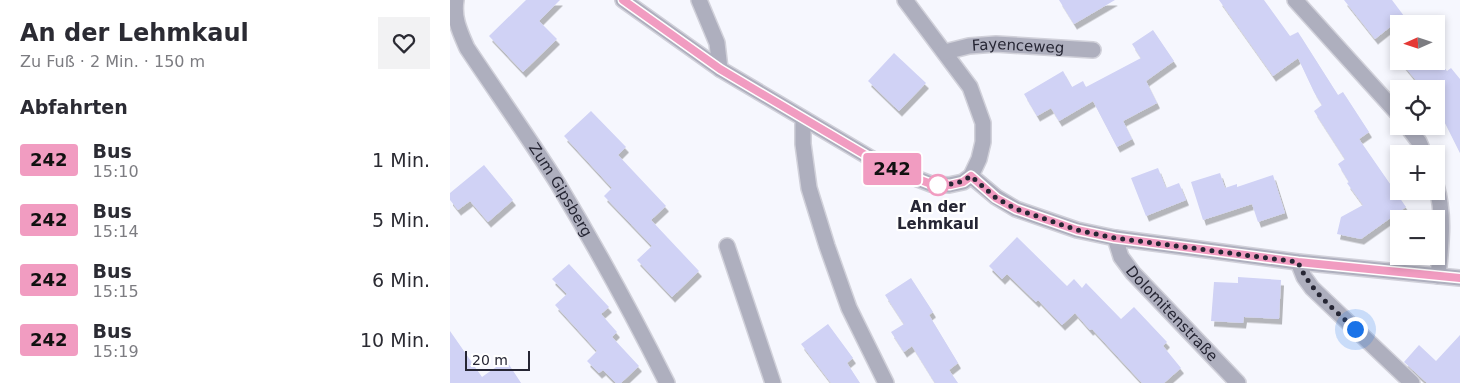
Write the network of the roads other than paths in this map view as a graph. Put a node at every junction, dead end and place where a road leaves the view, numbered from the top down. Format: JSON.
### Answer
{"nodes":[{"id":1,"x":622,"y":0,"type":"edge"},
{"id":2,"x":699,"y":0,"type":"edge"},
{"id":3,"x":904,"y":0,"type":"edge"},
{"id":4,"x":1295,"y":0,"type":"edge"},
{"id":5,"x":453,"y":5,"type":"edge"},
{"id":6,"x":1093,"y":50,"type":"dead end"},
{"id":7,"x":945,"y":52,"type":"junction"},
{"id":8,"x":720,"y":69,"type":"junction"},
{"id":9,"x":1390,"y":105,"type":"edge"},
{"id":10,"x":803,"y":119,"type":"junction"},
{"id":11,"x":971,"y":176,"type":"junction"},
{"id":12,"x":1441,"y":200,"type":"edge"},
{"id":13,"x":1115,"y":238,"type":"junction"},
{"id":14,"x":727,"y":246,"type":"dead end"},
{"id":15,"x":1298,"y":262,"type":"junction"},
{"id":16,"x":1438,"y":276,"type":"junction"},
{"id":17,"x":1460,"y":278,"type":"edge"},
{"id":18,"x":667,"y":383,"type":"edge"},
{"id":19,"x":773,"y":383,"type":"edge"},
{"id":20,"x":886,"y":383,"type":"edge"},
{"id":21,"x":1238,"y":383,"type":"edge"},
{"id":22,"x":1412,"y":383,"type":"edge"}],
"edges":[{"from":1,"to":8,"type":"street"},
{"from":2,"to":8,"type":"street"},
{"from":3,"to":7,"type":"street"},
{"from":4,"to":9,"type":"street"},
{"from":5,"to":18,"type":"street","name":"Zum Gipsberg"},
{"from":6,"to":7,"type":"street","name":"Fayenceweg"},
{"from":7,"to":11,"type":"street"},
{"from":8,"to":10,"type":"street"},
{"from":10,"to":11,"type":"street"},
{"from":10,"to":20,"type":"street"},
{"from":11,"to":13,"type":"street"},
{"from":12,"to":16,"type":"street"},
{"from":13,"to":15,"type":"street"},
{"from":13,"to":21,"type":"street","name":"Dolomitenstraße"},
{"from":14,"to":19,"type":"street"},
{"from":15,"to":16,"type":"street"},
{"from":15,"to":22,"type":"street"},
{"from":16,"to":17,"type":"street"}]}
